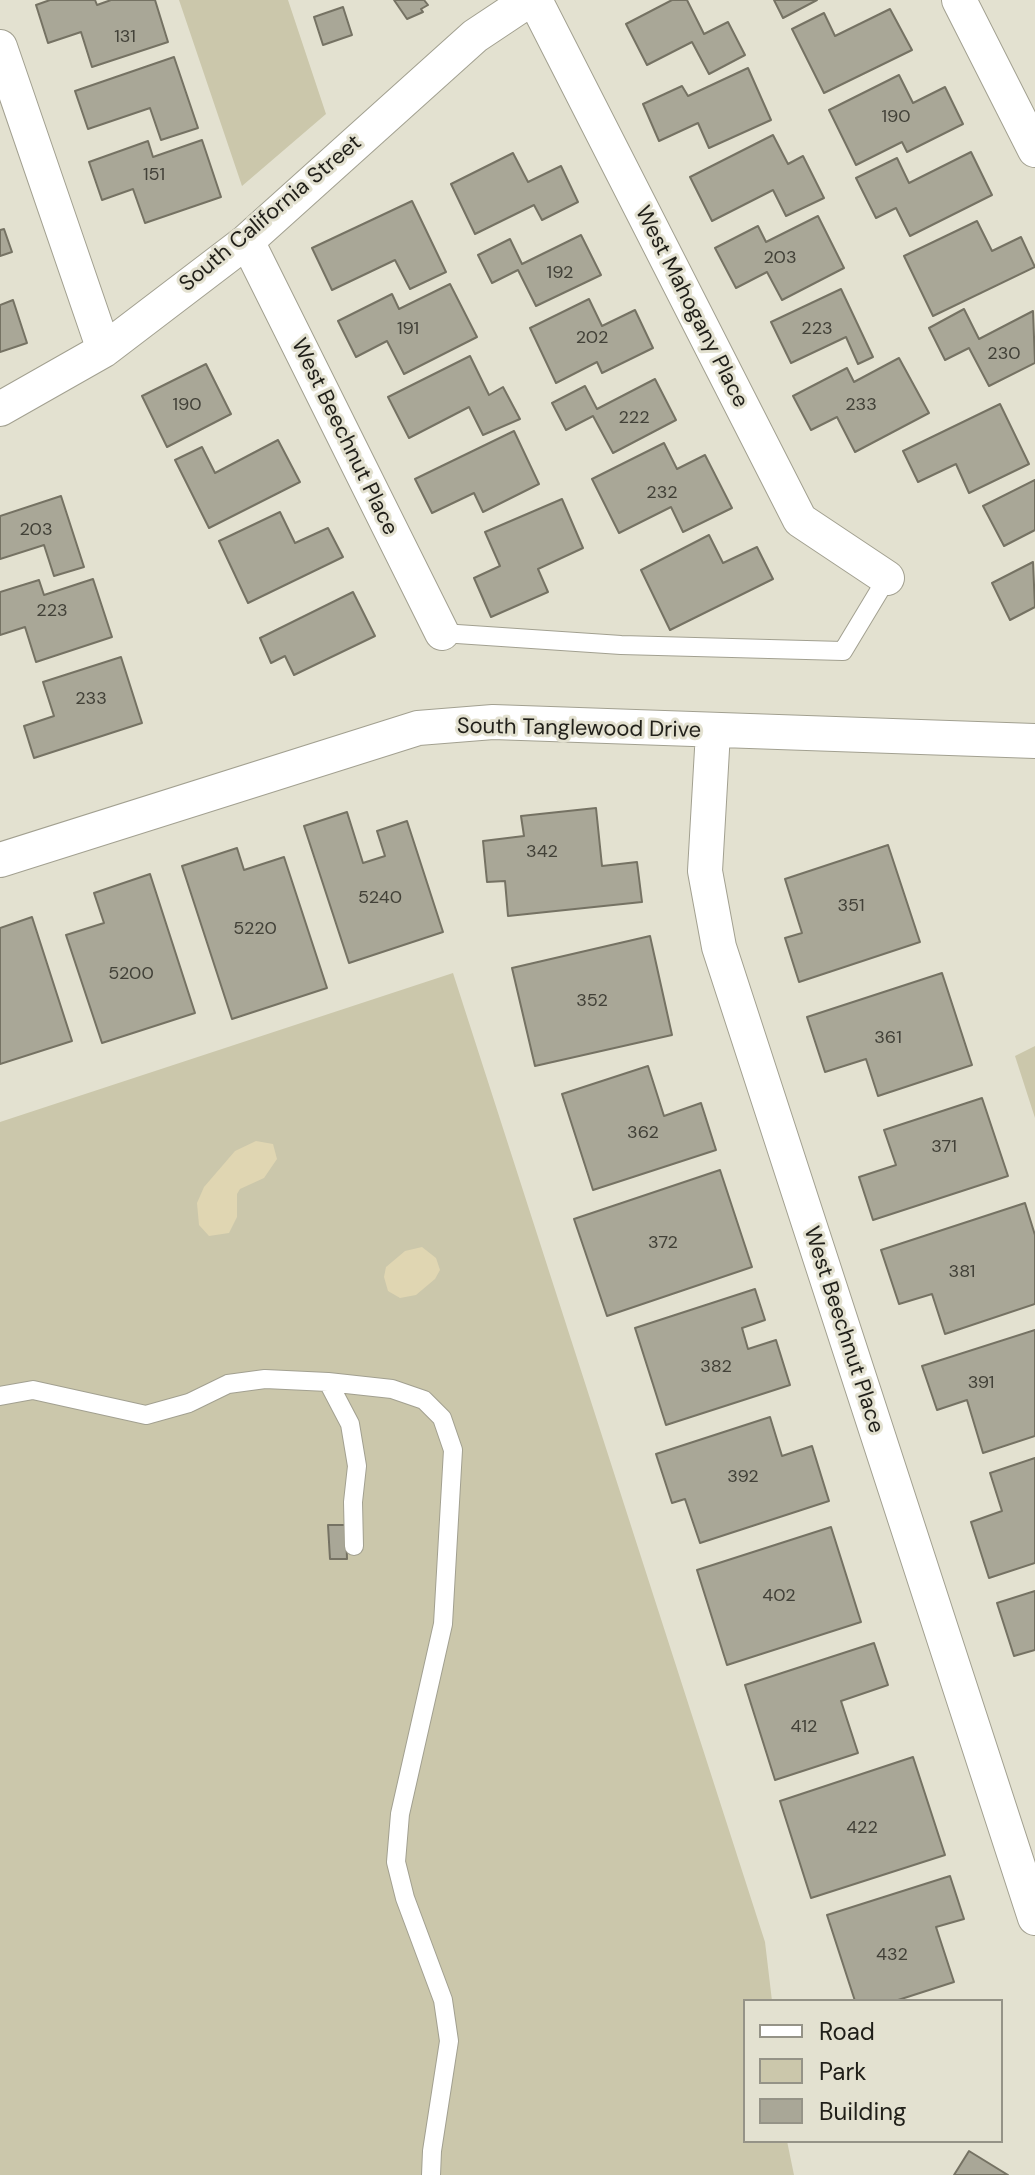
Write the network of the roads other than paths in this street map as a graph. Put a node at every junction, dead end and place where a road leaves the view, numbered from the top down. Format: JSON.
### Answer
{"nodes":[{"id":1,"x":529,"y":0,"type":"edge"},
{"id":2,"x":535,"y":0,"type":"edge"},
{"id":3,"x":959,"y":0,"type":"edge"},
{"id":4,"x":0,"y":47,"type":"edge"},
{"id":5,"x":1035,"y":150,"type":"edge"},
{"id":6,"x":247,"y":241,"type":"junction"},
{"id":7,"x":104,"y":350,"type":"junction"},
{"id":8,"x":0,"y":409,"type":"edge"},
{"id":9,"x":887,"y":578,"type":"joint"},
{"id":10,"x":442,"y":633,"type":"joint"},
{"id":11,"x":713,"y":732,"type":"junction"},
{"id":12,"x":1035,"y":741,"type":"edge"},
{"id":13,"x":0,"y":860,"type":"edge"},
{"id":14,"x":328,"y":1382,"type":"junction"},
{"id":15,"x":0,"y":1396,"type":"edge"},
{"id":16,"x":354,"y":1546,"type":"dead end"},
{"id":17,"x":1035,"y":1918,"type":"edge"},
{"id":18,"x":431,"y":2175,"type":"edge"}],
"edges":[{"from":1,"to":6,"type":"street","name":"South California Street"},
{"from":2,"to":9,"type":"street","name":"West Mahogany Place"},
{"from":3,"to":5,"type":"street"},
{"from":4,"to":7,"type":"street"},
{"from":6,"to":7,"type":"street","name":"South California Street"},
{"from":6,"to":10,"type":"street","name":"West Beechnut Place"},
{"from":7,"to":8,"type":"street","name":"South California Street"},
{"from":9,"to":10,"type":"lane"},
{"from":11,"to":12,"type":"street","name":"South Tanglewood Drive"},
{"from":11,"to":13,"type":"street","name":"South Tanglewood Drive"},
{"from":11,"to":17,"type":"street","name":"West Beechnut Place"},
{"from":14,"to":15,"type":"lane"},
{"from":14,"to":16,"type":"lane"},
{"from":14,"to":18,"type":"lane"}]}
